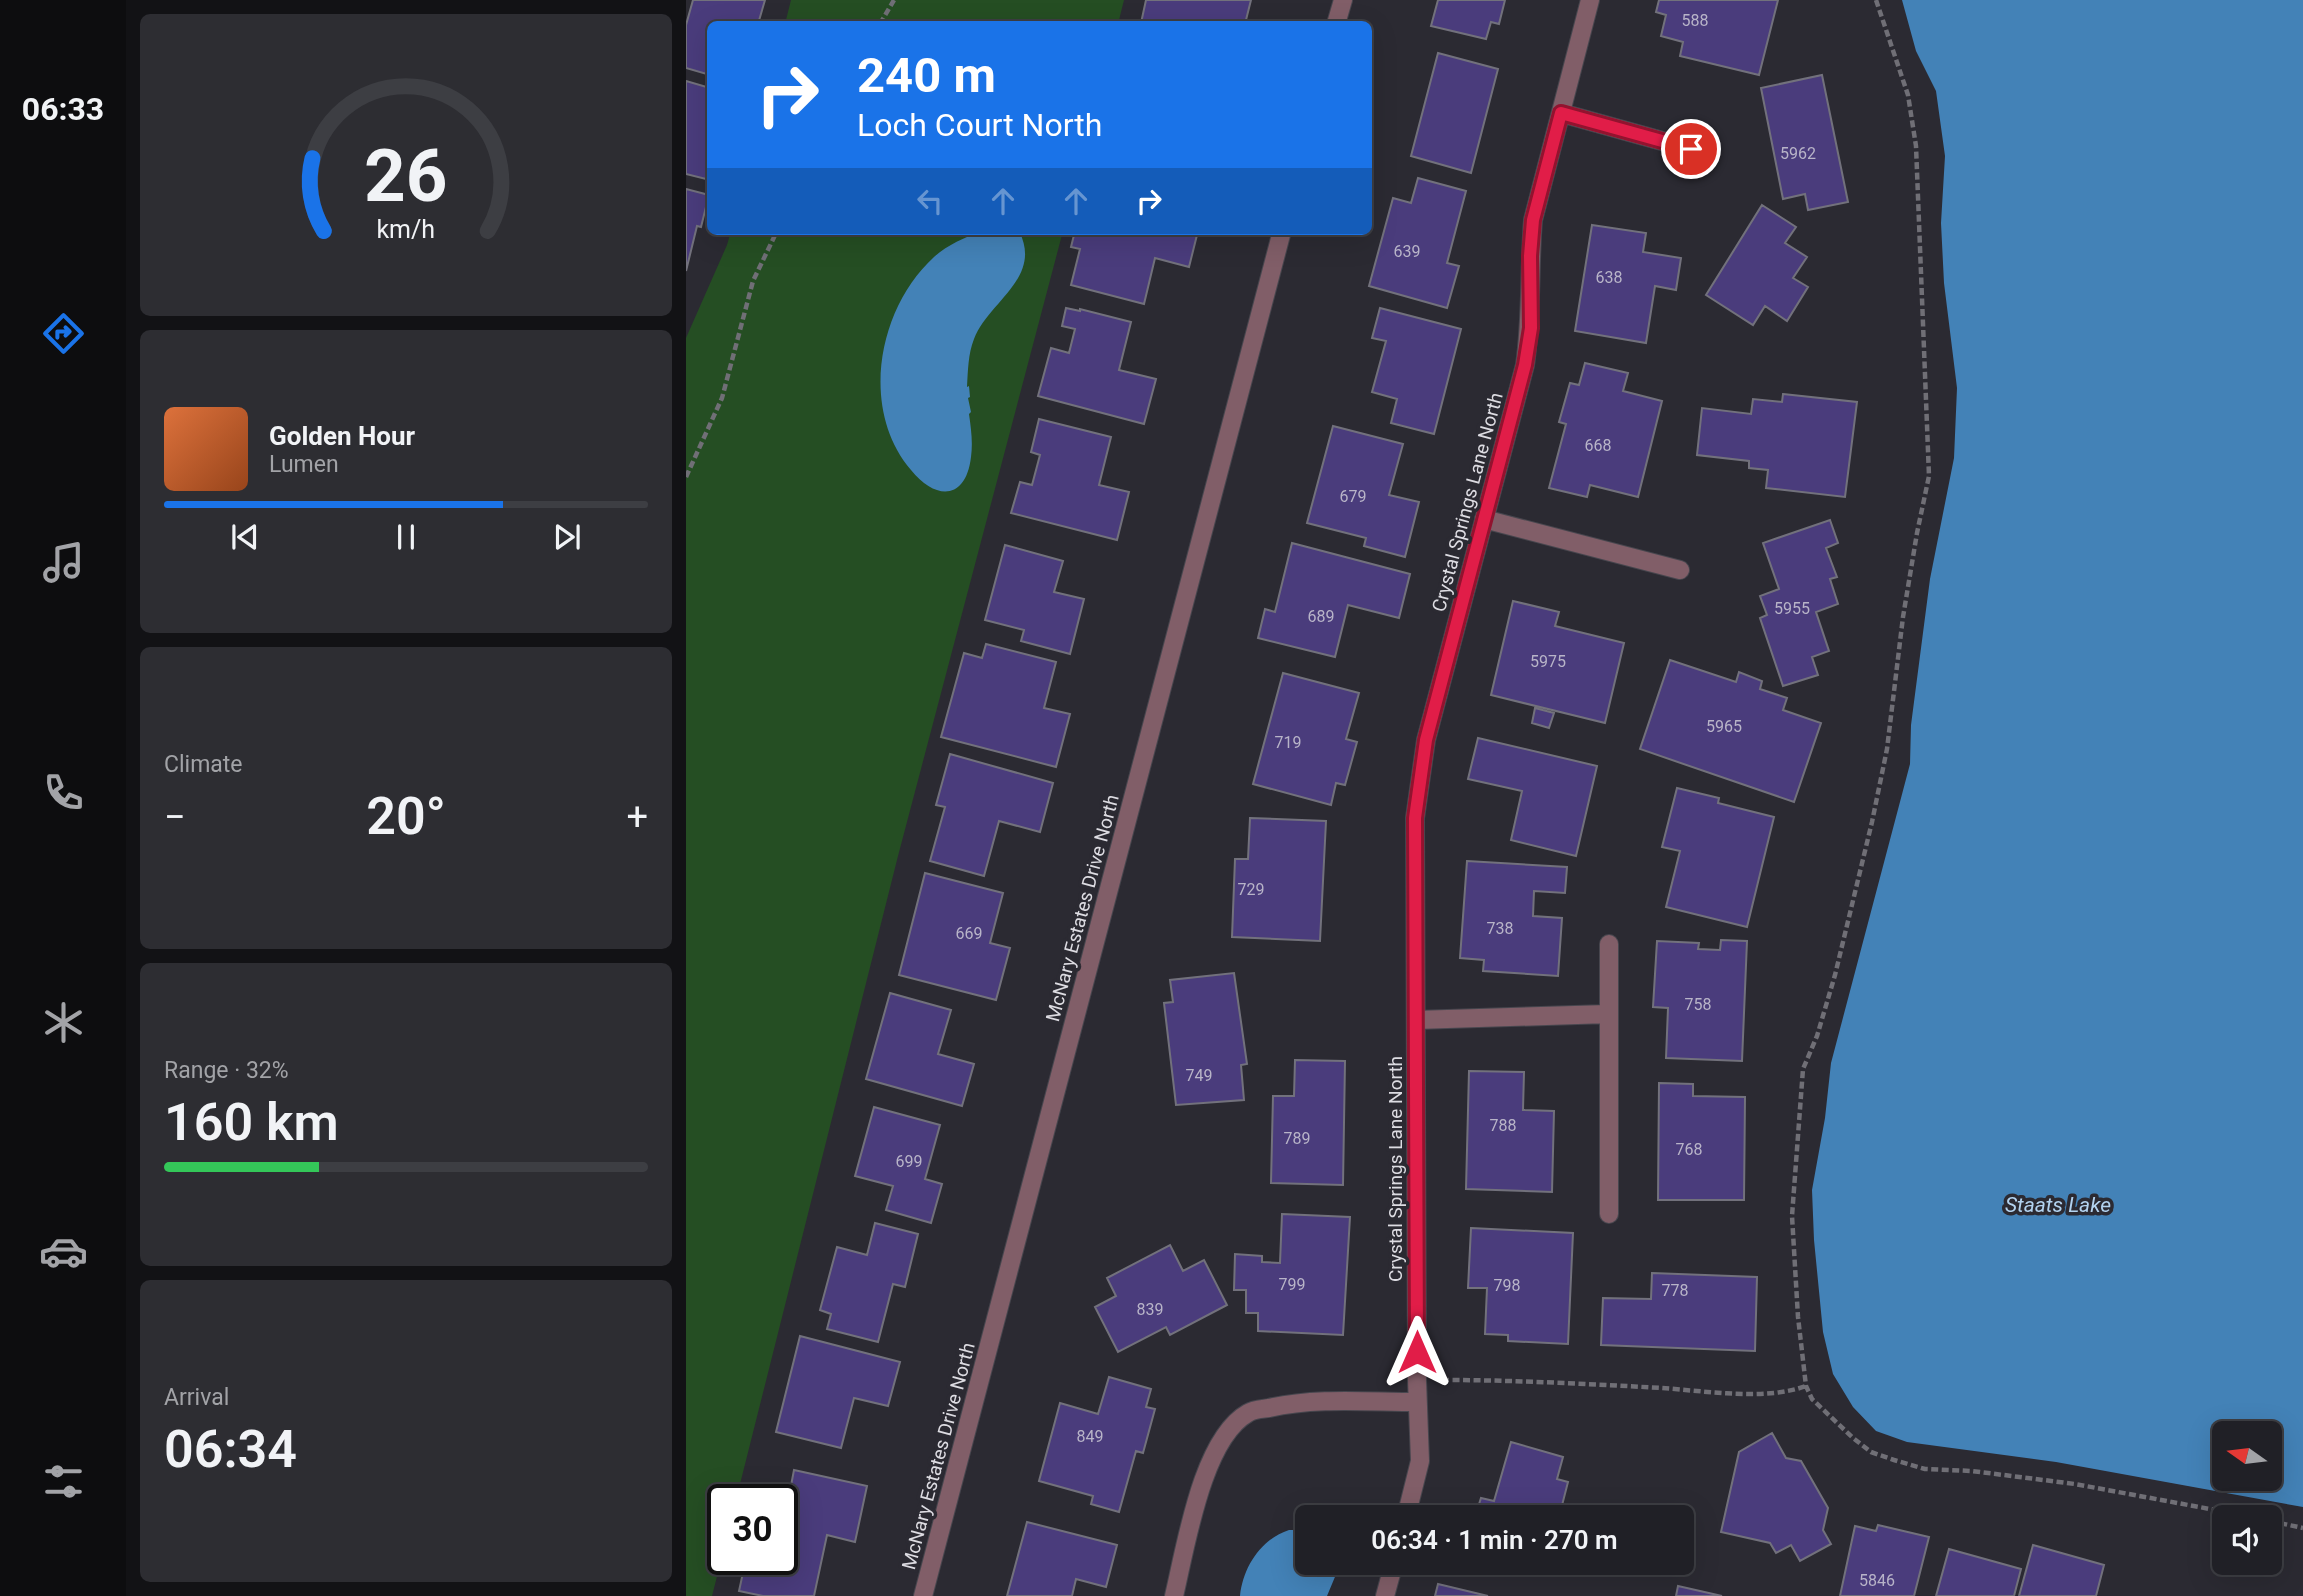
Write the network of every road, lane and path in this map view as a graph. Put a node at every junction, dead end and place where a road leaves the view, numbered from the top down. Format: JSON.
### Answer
{"nodes":[{"id":1,"x":894,"y":0,"type":"edge"},
{"id":2,"x":1343,"y":0,"type":"edge"},
{"id":3,"x":1590,"y":0,"type":"edge"},
{"id":4,"x":1876,"y":0,"type":"edge"},
{"id":5,"x":882,"y":21,"type":"edge"},
{"id":6,"x":1337,"y":21,"type":"edge"},
{"id":7,"x":1561,"y":113,"type":"junction"},
{"id":8,"x":1691,"y":149,"type":"dead end"},
{"id":9,"x":775,"y":235,"type":"edge"},
{"id":10,"x":1281,"y":235,"type":"edge"},
{"id":11,"x":686,"y":477,"type":"edge"},
{"id":12,"x":1484,"y":519,"type":"junction"},
{"id":13,"x":1680,"y":570,"type":"dead end"},
{"id":14,"x":1609,"y":944,"type":"dead end"},
{"id":15,"x":1608,"y":1014,"type":"junction"},
{"id":16,"x":1416,"y":1020,"type":"junction"},
{"id":17,"x":1609,"y":1214,"type":"dead end"},
{"id":18,"x":1417,"y":1380,"type":"junction"},
{"id":19,"x":1806,"y":1386,"type":"junction"},
{"id":20,"x":1418,"y":1402,"type":"junction"},
{"id":21,"x":1409,"y":1505,"type":"edge"},
{"id":22,"x":2212,"y":1509,"type":"edge"},
{"id":23,"x":2282,"y":1524,"type":"edge"},
{"id":24,"x":2303,"y":1528,"type":"edge"},
{"id":25,"x":1391,"y":1575,"type":"edge"},
{"id":26,"x":923,"y":1596,"type":"edge"},
{"id":27,"x":1174,"y":1596,"type":"edge"},
{"id":28,"x":1385,"y":1596,"type":"edge"}],
"edges":[{"from":1,"to":5,"type":"path"},
{"from":2,"to":6,"type":"street"},
{"from":3,"to":7,"type":"street","name":"Crystal Springs Lane North"},
{"from":4,"to":19,"type":"path"},
{"from":7,"to":8,"type":"street"},
{"from":7,"to":12,"type":"street","name":"Crystal Springs Lane North"},
{"from":9,"to":11,"type":"path"},
{"from":10,"to":26,"type":"street","name":"McNary Estates Drive North"},
{"from":12,"to":13,"type":"street"},
{"from":12,"to":16,"type":"street","name":"Crystal Springs Lane North"},
{"from":14,"to":15,"type":"street"},
{"from":15,"to":16,"type":"street"},
{"from":15,"to":17,"type":"street"},
{"from":16,"to":18,"type":"street","name":"Crystal Springs Lane North"},
{"from":18,"to":19,"type":"path"},
{"from":18,"to":20,"type":"street","name":"Crystal Springs Lane North"},
{"from":19,"to":22,"type":"path"},
{"from":20,"to":21,"type":"street","name":"Crystal Springs Lane North"},
{"from":20,"to":27,"type":"street"},
{"from":23,"to":24,"type":"path"},
{"from":25,"to":28,"type":"street"}]}
